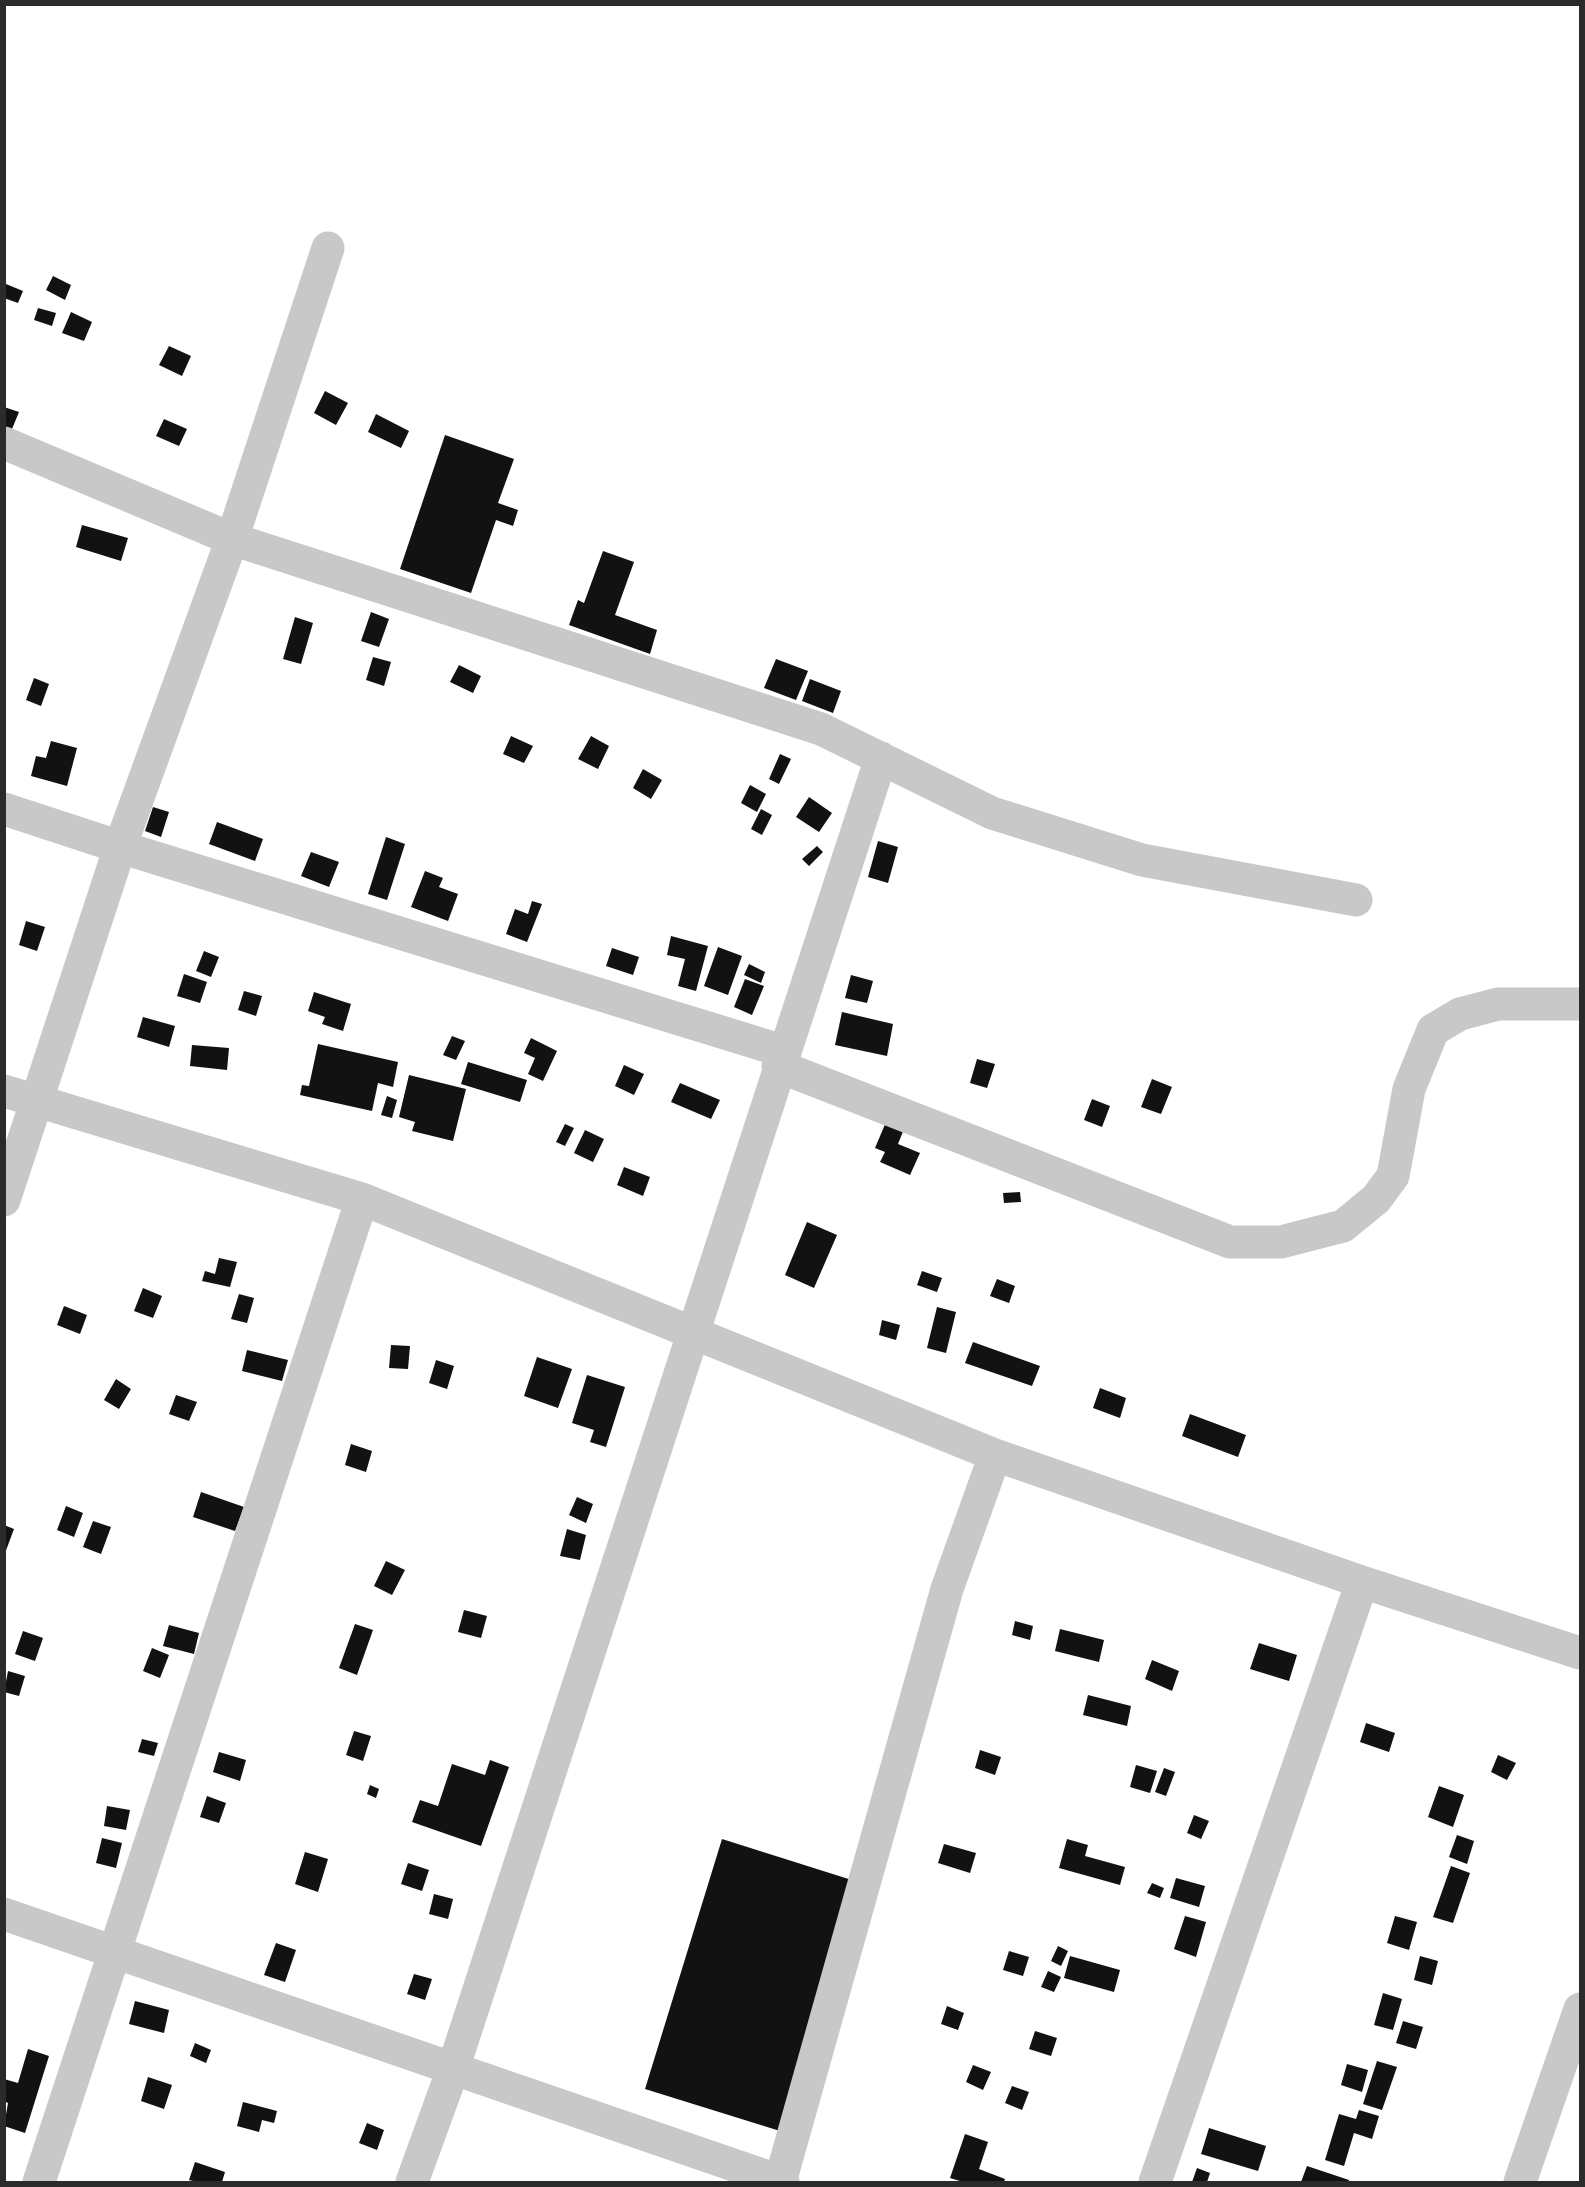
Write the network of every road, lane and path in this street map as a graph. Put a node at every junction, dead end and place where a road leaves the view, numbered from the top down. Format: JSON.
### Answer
{"nodes":[{"id":1,"x":328,"y":248,"type":"dead end"},
{"id":2,"x":4,"y":443,"type":"edge"},
{"id":3,"x":232,"y":538,"type":"junction"},
{"id":4,"x":881,"y":758,"type":"junction"},
{"id":5,"x":4,"y":809,"type":"edge"},
{"id":6,"x":120,"y":847,"type":"junction"},
{"id":7,"x":1356,"y":900,"type":"dead end"},
{"id":8,"x":1581,"y":1004,"type":"edge"},
{"id":9,"x":781,"y":1058,"type":"junction"},
{"id":10,"x":4,"y":1090,"type":"edge"},
{"id":11,"x":38,"y":1102,"type":"junction"},
{"id":12,"x":362,"y":1199,"type":"junction"},
{"id":13,"x":4,"y":1200,"type":"edge"},
{"id":14,"x":693,"y":1333,"type":"junction"},
{"id":15,"x":995,"y":1455,"type":"junction"},
{"id":16,"x":1362,"y":1582,"type":"junction"},
{"id":17,"x":1581,"y":1653,"type":"edge"},
{"id":18,"x":4,"y":1914,"type":"edge"},
{"id":19,"x":112,"y":1951,"type":"junction"},
{"id":20,"x":1581,"y":2009,"type":"edge"},
{"id":21,"x":453,"y":2069,"type":"junction"},
{"id":22,"x":39,"y":2182,"type":"edge"},
{"id":23,"x":412,"y":2182,"type":"edge"},
{"id":24,"x":781,"y":2182,"type":"edge"},
{"id":25,"x":1155,"y":2182,"type":"edge"},
{"id":26,"x":1520,"y":2182,"type":"edge"}],
"edges":[{"from":1,"to":3,"type":"street"},
{"from":2,"to":3,"type":"street"},
{"from":3,"to":4,"type":"street"},
{"from":3,"to":6,"type":"street"},
{"from":4,"to":7,"type":"street"},
{"from":4,"to":9,"type":"street"},
{"from":5,"to":6,"type":"street"},
{"from":6,"to":9,"type":"street"},
{"from":6,"to":11,"type":"street"},
{"from":8,"to":9,"type":"street"},
{"from":9,"to":14,"type":"street"},
{"from":10,"to":11,"type":"street"},
{"from":11,"to":12,"type":"street"},
{"from":11,"to":13,"type":"street"},
{"from":12,"to":14,"type":"street"},
{"from":12,"to":19,"type":"street"},
{"from":14,"to":15,"type":"street"},
{"from":14,"to":21,"type":"street"},
{"from":15,"to":16,"type":"street"},
{"from":15,"to":24,"type":"street"},
{"from":16,"to":17,"type":"street"},
{"from":16,"to":25,"type":"street"},
{"from":18,"to":19,"type":"street"},
{"from":19,"to":21,"type":"street"},
{"from":19,"to":22,"type":"street"},
{"from":20,"to":26,"type":"street"},
{"from":21,"to":23,"type":"street"},
{"from":21,"to":24,"type":"street"}]}
